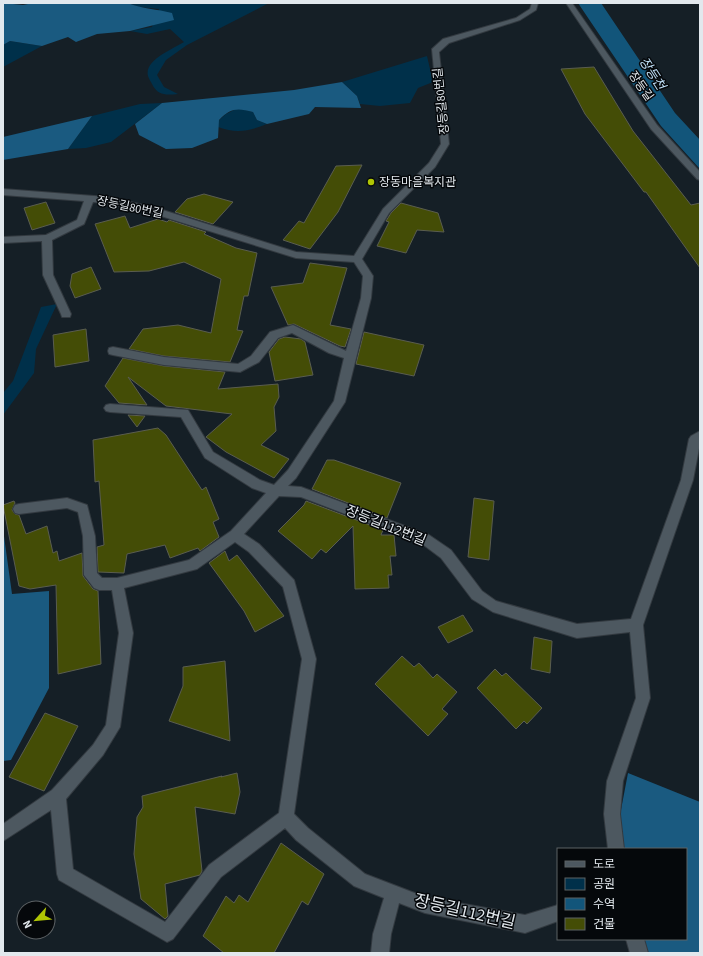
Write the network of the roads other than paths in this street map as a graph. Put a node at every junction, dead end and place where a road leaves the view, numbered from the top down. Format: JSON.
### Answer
{"nodes":[{"id":1,"x":536,"y":3,"type":"edge"},
{"id":2,"x":569,"y":3,"type":"edge"},
{"id":3,"x":700,"y":178,"type":"edge"},
{"id":4,"x":3,"y":192,"type":"edge"},
{"id":5,"x":90,"y":198,"type":"junction"},
{"id":6,"x":47,"y":238,"type":"junction"},
{"id":7,"x":3,"y":240,"type":"edge"},
{"id":8,"x":357,"y":259,"type":"junction"},
{"id":9,"x":66,"y":314,"type":"dead end"},
{"id":10,"x":113,"y":351,"type":"dead end"},
{"id":11,"x":350,"y":356,"type":"junction"},
{"id":12,"x":110,"y":408,"type":"dead end"},
{"id":13,"x":700,"y":436,"type":"edge"},
{"id":14,"x":275,"y":491,"type":"junction"},
{"id":15,"x":19,"y":509,"type":"dead end"},
{"id":16,"x":235,"y":535,"type":"junction"},
{"id":17,"x":117,"y":584,"type":"junction"},
{"id":18,"x":636,"y":625,"type":"junction"},
{"id":19,"x":58,"y":796,"type":"junction"},
{"id":20,"x":286,"y":817,"type":"junction"},
{"id":21,"x":3,"y":833,"type":"edge"},
{"id":22,"x":616,"y":848,"type":"edge"},
{"id":23,"x":394,"y":893,"type":"junction"},
{"id":24,"x":557,"y":913,"type":"edge"},
{"id":25,"x":635,"y":940,"type":"edge"},
{"id":26,"x":380,"y":953,"type":"edge"},
{"id":27,"x":639,"y":953,"type":"edge"}],
"edges":[{"from":1,"to":8,"type":"street","name":"장등길80번길"},
{"from":2,"to":3,"type":"street","name":"장등길"},
{"from":4,"to":5,"type":"street","name":"장등길80번길"},
{"from":5,"to":6,"type":"street","name":"장등길80번길"},
{"from":5,"to":8,"type":"street","name":"장등길80번길"},
{"from":6,"to":7,"type":"street","name":"장등길80번길"},
{"from":6,"to":9,"type":"street"},
{"from":8,"to":11,"type":"street"},
{"from":10,"to":11,"type":"street"},
{"from":11,"to":14,"type":"street"},
{"from":12,"to":14,"type":"street"},
{"from":13,"to":18,"type":"street"},
{"from":14,"to":16,"type":"street"},
{"from":14,"to":18,"type":"street","name":"장등길112번길"},
{"from":15,"to":17,"type":"street"},
{"from":16,"to":17,"type":"street"},
{"from":16,"to":20,"type":"street"},
{"from":17,"to":19,"type":"street"},
{"from":18,"to":22,"type":"street"},
{"from":19,"to":20,"type":"street"},
{"from":19,"to":21,"type":"street"},
{"from":20,"to":23,"type":"street","name":"장등길112번길"},
{"from":23,"to":24,"type":"street","name":"장등길112번길"},
{"from":23,"to":26,"type":"street"},
{"from":25,"to":27,"type":"street"}]}
